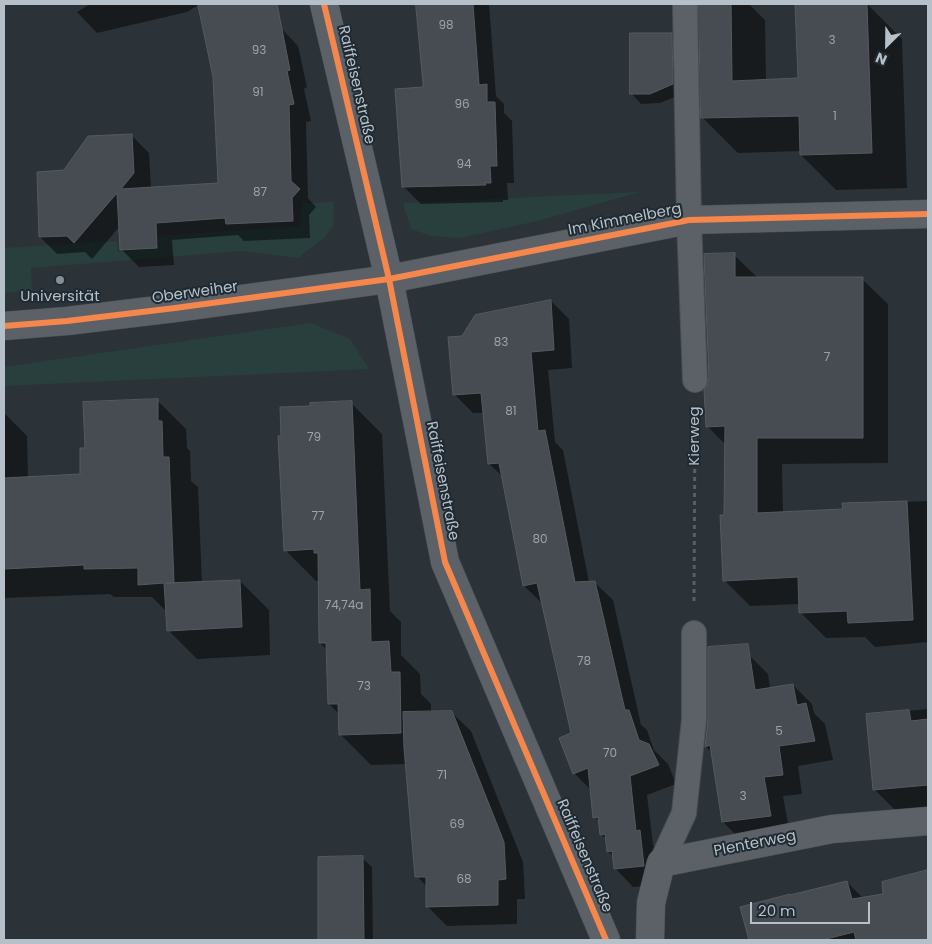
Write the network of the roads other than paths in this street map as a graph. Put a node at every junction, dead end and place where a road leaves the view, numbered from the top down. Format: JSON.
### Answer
{"nodes":[{"id":1,"x":324,"y":4,"type":"edge"},
{"id":2,"x":685,"y":4,"type":"edge"},
{"id":3,"x":928,"y":214,"type":"edge"},
{"id":4,"x":689,"y":220,"type":"junction"},
{"id":5,"x":389,"y":278,"type":"junction"},
{"id":6,"x":4,"y":326,"type":"edge"},
{"id":7,"x":695,"y":380,"type":"road end"},
{"id":8,"x":694,"y":633,"type":"road end"},
{"id":9,"x":928,"y":821,"type":"edge"},
{"id":10,"x":661,"y":863,"type":"junction"},
{"id":11,"x":606,"y":940,"type":"edge"},
{"id":12,"x":650,"y":940,"type":"edge"}],
"edges":[{"from":1,"to":5,"type":"street","name":"Raiffeisenstraße"},
{"from":2,"to":4,"type":"lane"},
{"from":3,"to":4,"type":"street","name":"Im Kimmelberg"},
{"from":4,"to":5,"type":"street","name":"Im Kimmelberg"},
{"from":4,"to":7,"type":"lane"},
{"from":5,"to":6,"type":"street","name":"Oberweiher"},
{"from":5,"to":11,"type":"street","name":"Raiffeisenstraße"},
{"from":8,"to":10,"type":"lane"},
{"from":9,"to":10,"type":"street","name":"Plenterweg"},
{"from":10,"to":12,"type":"street"}]}
